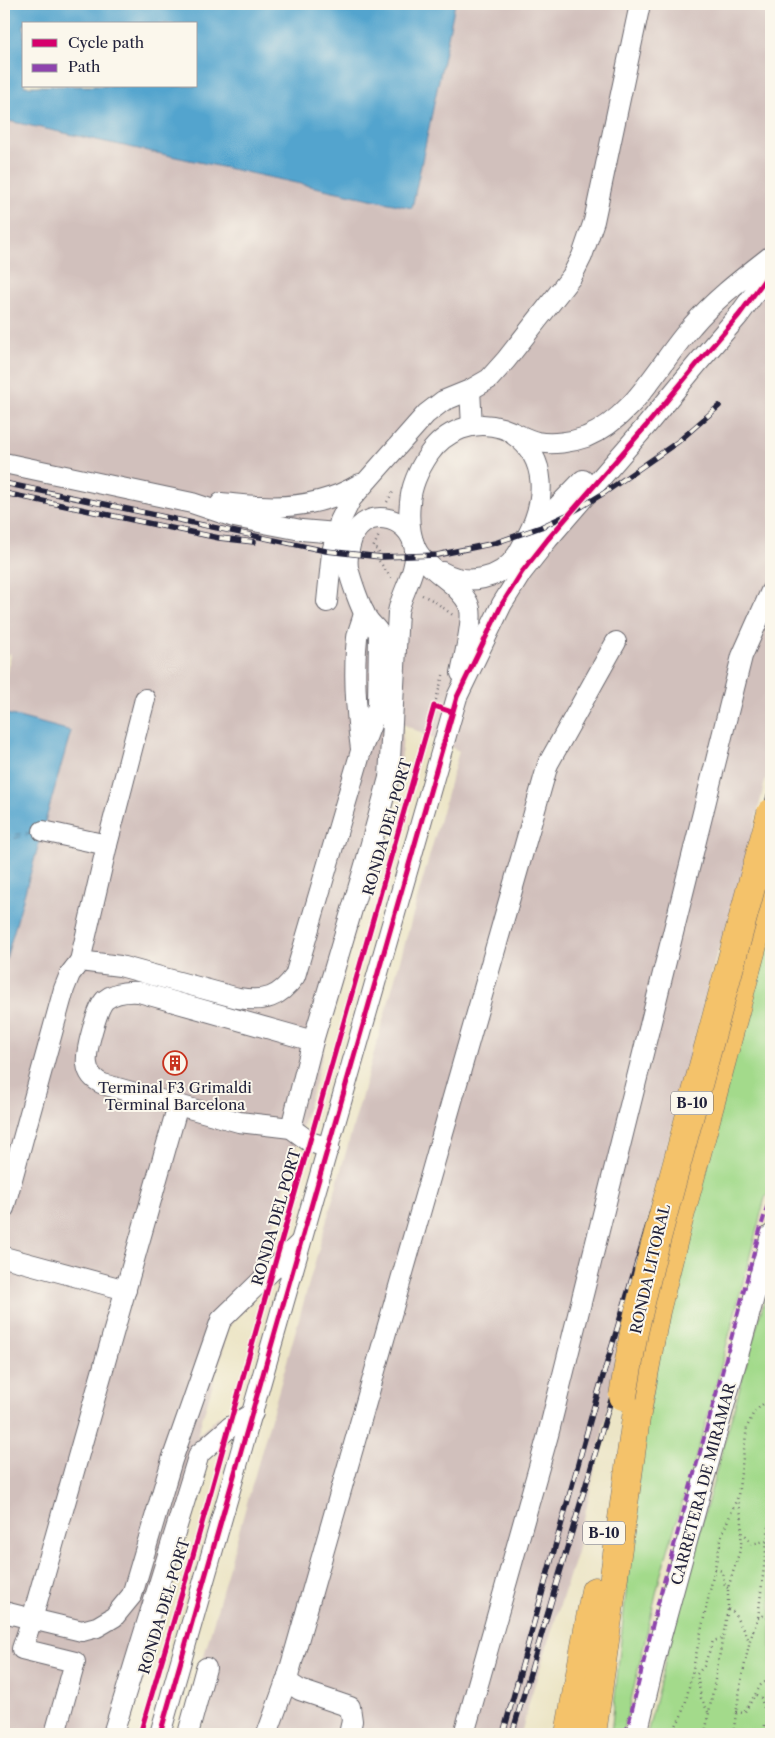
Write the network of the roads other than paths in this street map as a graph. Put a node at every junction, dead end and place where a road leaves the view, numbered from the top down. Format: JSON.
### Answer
{"nodes":[{"id":1,"x":640,"y":4,"type":"edge"},
{"id":2,"x":771,"y":256,"type":"edge"},
{"id":3,"x":771,"y":271,"type":"edge"},
{"id":4,"x":697,"y":364,"type":"junction"},
{"id":5,"x":470,"y":390,"type":"junction"},
{"id":6,"x":472,"y":426,"type":"junction"},
{"id":7,"x":509,"y":431,"type":"junction"},
{"id":8,"x":4,"y":463,"type":"edge"},
{"id":9,"x":368,"y":479,"type":"junction"},
{"id":10,"x":192,"y":503,"type":"junction"},
{"id":11,"x":532,"y":528,"type":"junction"},
{"id":12,"x":337,"y":532,"type":"junction"},
{"id":13,"x":412,"y":537,"type":"junction"},
{"id":14,"x":516,"y":556,"type":"junction"},
{"id":15,"x":430,"y":565,"type":"junction"},
{"id":16,"x":771,"y":591,"type":"edge"},
{"id":17,"x":327,"y":602,"type":"dead end"},
{"id":18,"x":484,"y":642,"type":"junction"},
{"id":19,"x":616,"y":642,"type":"dead end"},
{"id":20,"x":457,"y":697,"type":"junction"},
{"id":21,"x":145,"y":699,"type":"dead end"},
{"id":22,"x":771,"y":813,"type":"edge"},
{"id":23,"x":43,"y":831,"type":"dead end"},
{"id":24,"x":107,"y":845,"type":"junction"},
{"id":25,"x":771,"y":878,"type":"edge"},
{"id":26,"x":80,"y":961,"type":"junction"},
{"id":27,"x":312,"y":1041,"type":"junction"},
{"id":28,"x":178,"y":1105,"type":"junction"},
{"id":29,"x":291,"y":1128,"type":"junction"},
{"id":30,"x":329,"y":1148,"type":"junction"},
{"id":31,"x":4,"y":1208,"type":"edge"},
{"id":32,"x":771,"y":1235,"type":"edge"},
{"id":33,"x":302,"y":1242,"type":"junction"},
{"id":34,"x":4,"y":1257,"type":"edge"},
{"id":35,"x":126,"y":1290,"type":"junction"},
{"id":36,"x":253,"y":1413,"type":"junction"},
{"id":37,"x":628,"y":1417,"type":"junction"},
{"id":38,"x":4,"y":1612,"type":"edge"},
{"id":39,"x":32,"y":1618,"type":"junction"},
{"id":40,"x":596,"y":1642,"type":"junction"},
{"id":41,"x":206,"y":1668,"type":"dead end"},
{"id":42,"x":288,"y":1676,"type":"junction"},
{"id":43,"x":55,"y":1734,"type":"edge"},
{"id":44,"x":113,"y":1734,"type":"edge"},
{"id":45,"x":160,"y":1734,"type":"edge"},
{"id":46,"x":188,"y":1734,"type":"edge"},
{"id":47,"x":267,"y":1734,"type":"edge"},
{"id":48,"x":349,"y":1734,"type":"edge"},
{"id":49,"x":464,"y":1734,"type":"edge"},
{"id":50,"x":559,"y":1734,"type":"edge"},
{"id":51,"x":569,"y":1734,"type":"edge"},
{"id":52,"x":592,"y":1734,"type":"edge"},
{"id":53,"x":600,"y":1734,"type":"edge"},
{"id":54,"x":637,"y":1734,"type":"edge"}],
"edges":[{"from":1,"to":5,"type":"street"},
{"from":2,"to":7,"type":"street"},
{"from":3,"to":4,"type":"street"},
{"from":4,"to":11,"type":"street"},
{"from":4,"to":18,"type":"street"},
{"from":5,"to":6,"type":"street"},
{"from":5,"to":9,"type":"street"},
{"from":6,"to":7,"type":"street"},
{"from":6,"to":13,"type":"street"},
{"from":7,"to":11,"type":"street"},
{"from":8,"to":10,"type":"street"},
{"from":9,"to":10,"type":"street"},
{"from":9,"to":12,"type":"street"},
{"from":10,"to":12,"type":"street"},
{"from":11,"to":14,"type":"street"},
{"from":12,"to":17,"type":"street"},
{"from":13,"to":15,"type":"street"},
{"from":13,"to":26,"type":"street"},
{"from":13,"to":27,"type":"street"},
{"from":14,"to":15,"type":"street"},
{"from":14,"to":18,"type":"street"},
{"from":15,"to":20,"type":"street"},
{"from":16,"to":49,"type":"street"},
{"from":18,"to":20,"type":"street"},
{"from":19,"to":42,"type":"street"},
{"from":20,"to":30,"type":"street","name":"RONDA DEL PORT"},
{"from":21,"to":24,"type":"street"},
{"from":22,"to":37,"type":"highway","name":"RONDA LITORAL","number":"B-10","bridge":true},
{"from":23,"to":24,"type":"street"},
{"from":24,"to":26,"type":"street"},
{"from":25,"to":37,"type":"highway","name":"RONDA LITORAL","number":"B-10"},
{"from":26,"to":31,"type":"street"},
{"from":27,"to":28,"type":"street"},
{"from":27,"to":29,"type":"street"},
{"from":28,"to":29,"type":"street"},
{"from":28,"to":35,"type":"street"},
{"from":29,"to":30,"type":"street"},
{"from":30,"to":33,"type":"street","name":"RONDA DEL PORT"},
{"from":32,"to":54,"type":"street","name":"CARRETERA DE MIRAMAR"},
{"from":33,"to":36,"type":"street","name":"RONDA DEL PORT"},
{"from":33,"to":39,"type":"street"},
{"from":34,"to":35,"type":"street"},
{"from":35,"to":39,"type":"street"},
{"from":36,"to":44,"type":"street"},
{"from":36,"to":45,"type":"street","name":"RONDA DEL PORT"},
{"from":37,"to":40,"type":"highway","name":"RONDA LITORAL","number":"B-10"},
{"from":38,"to":39,"type":"street"},
{"from":39,"to":43,"type":"street"},
{"from":40,"to":50,"type":"highway","number":"B-10"},
{"from":40,"to":51,"type":"highway","name":"RONDA LITORAL","number":"B-10"},
{"from":40,"to":52,"type":"highway","name":"RONDA LITORAL","number":"B-10"},
{"from":40,"to":53,"type":"highway","number":"B-10"},
{"from":41,"to":46,"type":"street"},
{"from":42,"to":47,"type":"street"},
{"from":42,"to":48,"type":"street"}]}
